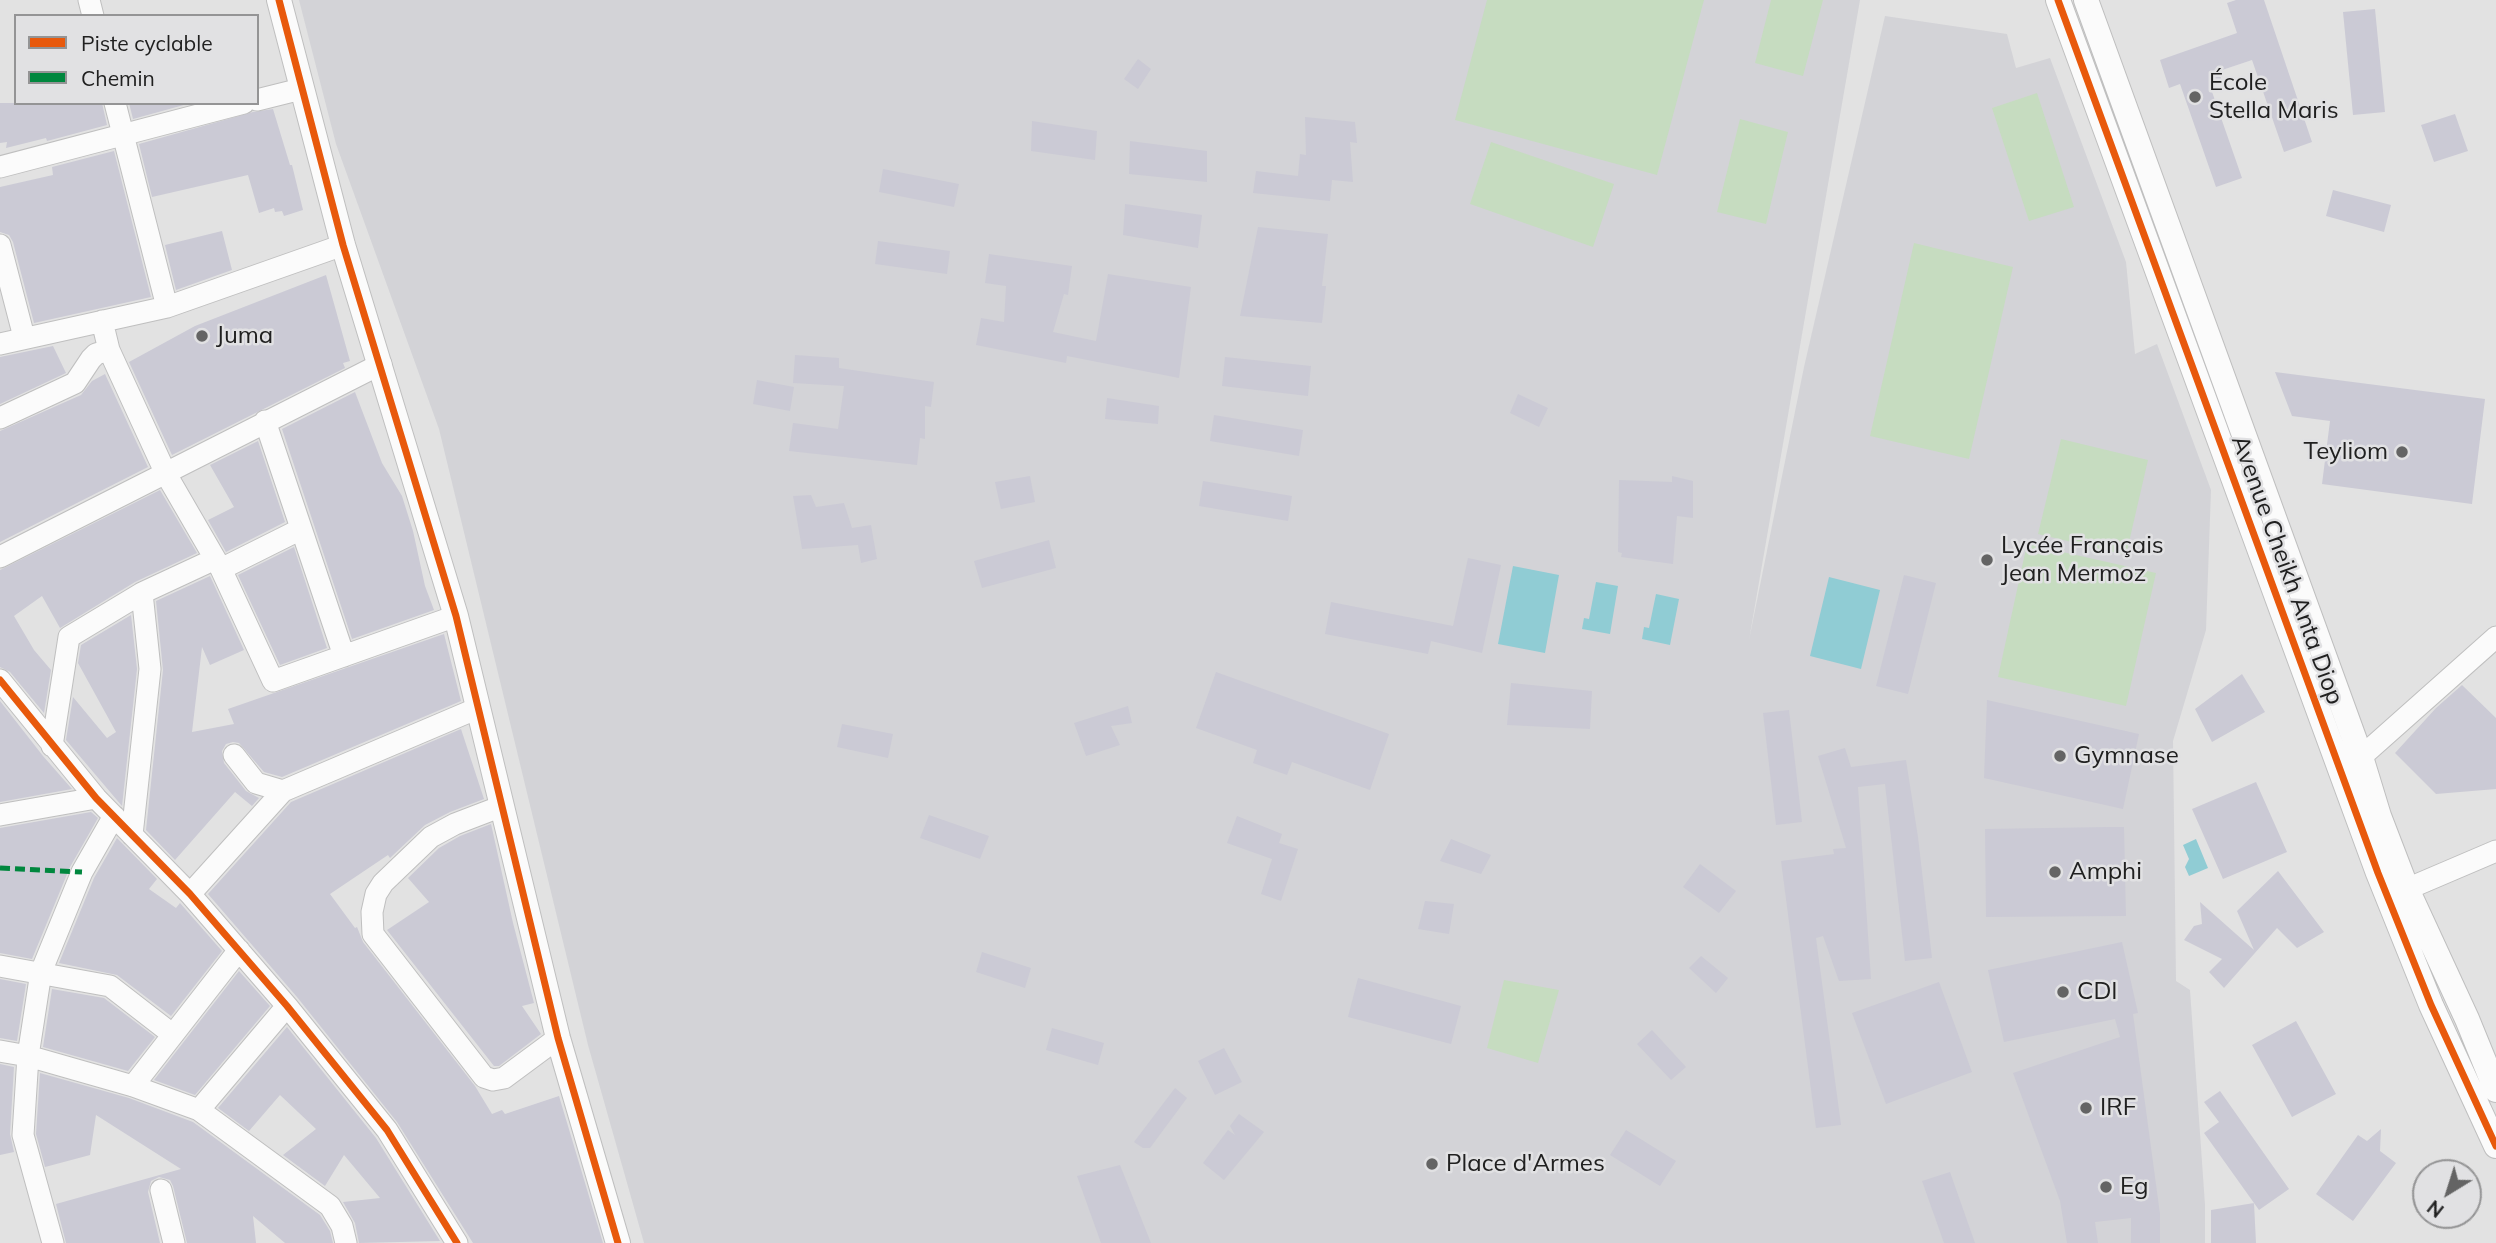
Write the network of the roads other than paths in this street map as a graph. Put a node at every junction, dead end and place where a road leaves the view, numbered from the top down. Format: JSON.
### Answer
{"nodes":[{"id":1,"x":279,"y":0,"type":"edge"},
{"id":2,"x":2058,"y":0,"type":"edge"},
{"id":3,"x":2086,"y":0,"type":"edge"},
{"id":4,"x":301,"y":89,"type":"junction"},
{"id":5,"x":259,"y":100,"type":"edge"},
{"id":6,"x":116,"y":105,"type":"edge"},
{"id":7,"x":236,"y":105,"type":"edge"},
{"id":8,"x":123,"y":135,"type":"junction"},
{"id":9,"x":0,"y":167,"type":"edge"},
{"id":10,"x":0,"y":245,"type":"edge"},
{"id":11,"x":343,"y":245,"type":"junction"},
{"id":12,"x":167,"y":307,"type":"junction"},
{"id":13,"x":102,"y":321,"type":"junction"},
{"id":14,"x":24,"y":337,"type":"junction"},
{"id":15,"x":0,"y":344,"type":"edge"},
{"id":16,"x":109,"y":349,"type":"junction"},
{"id":17,"x":381,"y":363,"type":"junction"},
{"id":18,"x":0,"y":418,"type":"edge"},
{"id":19,"x":265,"y":421,"type":"junction"},
{"id":20,"x":166,"y":474,"type":"junction"},
{"id":21,"x":301,"y":529,"type":"junction"},
{"id":22,"x":0,"y":557,"type":"edge"},
{"id":23,"x":218,"y":564,"type":"junction"},
{"id":24,"x":142,"y":593,"type":"junction"},
{"id":25,"x":456,"y":616,"type":"junction"},
{"id":26,"x":2496,"y":637,"type":"edge"},
{"id":27,"x":344,"y":656,"type":"junction"},
{"id":28,"x":0,"y":680,"type":"edge"},
{"id":29,"x":478,"y":708,"type":"junction"},
{"id":30,"x":52,"y":746,"type":"junction"},
{"id":31,"x":234,"y":755,"type":"dead end"},
{"id":32,"x":2361,"y":757,"type":"junction"},
{"id":33,"x":283,"y":791,"type":"junction"},
{"id":34,"x":96,"y":799,"type":"junction"},
{"id":35,"x":502,"y":806,"type":"junction"},
{"id":36,"x":0,"y":815,"type":"edge"},
{"id":37,"x":114,"y":816,"type":"junction"},
{"id":38,"x":132,"y":835,"type":"junction"},
{"id":39,"x":2496,"y":851,"type":"edge"},
{"id":40,"x":2407,"y":889,"type":"junction"},
{"id":41,"x":190,"y":894,"type":"junction"},
{"id":42,"x":239,"y":950,"type":"junction"},
{"id":43,"x":0,"y":966,"type":"edge"},
{"id":44,"x":41,"y":972,"type":"junction"},
{"id":45,"x":288,"y":1006,"type":"junction"},
{"id":46,"x":172,"y":1034,"type":"junction"},
{"id":47,"x":558,"y":1038,"type":"junction"},
{"id":48,"x":0,"y":1051,"type":"edge"},
{"id":49,"x":27,"y":1056,"type":"junction"},
{"id":50,"x":133,"y":1086,"type":"junction"},
{"id":51,"x":2496,"y":1090,"type":"edge"},
{"id":52,"x":198,"y":1110,"type":"junction"},
{"id":53,"x":2496,"y":1146,"type":"edge"},
{"id":54,"x":161,"y":1190,"type":"dead end"},
{"id":55,"x":53,"y":1243,"type":"edge"},
{"id":56,"x":174,"y":1243,"type":"edge"},
{"id":57,"x":346,"y":1243,"type":"edge"},
{"id":58,"x":457,"y":1243,"type":"edge"},
{"id":59,"x":618,"y":1243,"type":"edge"}],
"edges":[{"from":1,"to":4,"type":"street"},
{"from":2,"to":53,"type":"street","name":"Avenue Cheikh Anta Diop"},
{"from":3,"to":32,"type":"street","name":"Avenue Cheikh Anta Diop"},
{"from":4,"to":5,"type":"street"},
{"from":4,"to":11,"type":"street"},
{"from":6,"to":8,"type":"street"},
{"from":7,"to":8,"type":"street"},
{"from":8,"to":9,"type":"street"},
{"from":8,"to":12,"type":"street"},
{"from":10,"to":14,"type":"street"},
{"from":11,"to":12,"type":"street"},
{"from":11,"to":17,"type":"street"},
{"from":12,"to":13,"type":"street"},
{"from":13,"to":14,"type":"street"},
{"from":13,"to":16,"type":"street"},
{"from":14,"to":15,"type":"street"},
{"from":16,"to":18,"type":"street"},
{"from":16,"to":20,"type":"street"},
{"from":17,"to":19,"type":"street"},
{"from":17,"to":25,"type":"street"},
{"from":19,"to":20,"type":"street"},
{"from":19,"to":21,"type":"street"},
{"from":20,"to":22,"type":"street"},
{"from":20,"to":23,"type":"street"},
{"from":21,"to":23,"type":"street"},
{"from":21,"to":27,"type":"street"},
{"from":23,"to":24,"type":"street"},
{"from":23,"to":27,"type":"street"},
{"from":24,"to":30,"type":"street"},
{"from":24,"to":38,"type":"street"},
{"from":25,"to":27,"type":"street"},
{"from":25,"to":29,"type":"street"},
{"from":26,"to":32,"type":"street"},
{"from":28,"to":30,"type":"street"},
{"from":29,"to":33,"type":"street"},
{"from":29,"to":35,"type":"street"},
{"from":30,"to":34,"type":"street"},
{"from":31,"to":33,"type":"street"},
{"from":32,"to":40,"type":"street","name":"Avenue Cheikh Anta Diop"},
{"from":33,"to":41,"type":"street"},
{"from":34,"to":36,"type":"street"},
{"from":34,"to":37,"type":"street"},
{"from":35,"to":47,"type":"street"},
{"from":35,"to":47,"type":"street"},
{"from":37,"to":38,"type":"street"},
{"from":37,"to":44,"type":"street"},
{"from":38,"to":41,"type":"street"},
{"from":39,"to":40,"type":"street"},
{"from":40,"to":51,"type":"street","name":"Avenue Cheikh Anta Diop"},
{"from":41,"to":42,"type":"street"},
{"from":42,"to":45,"type":"street"},
{"from":42,"to":46,"type":"street"},
{"from":43,"to":44,"type":"street"},
{"from":44,"to":46,"type":"street"},
{"from":44,"to":49,"type":"street"},
{"from":45,"to":52,"type":"street"},
{"from":45,"to":58,"type":"street"},
{"from":46,"to":50,"type":"street"},
{"from":47,"to":59,"type":"street"},
{"from":48,"to":49,"type":"street"},
{"from":49,"to":50,"type":"street"},
{"from":49,"to":55,"type":"street"},
{"from":50,"to":52,"type":"street"},
{"from":52,"to":57,"type":"street"},
{"from":54,"to":56,"type":"street"}]}
